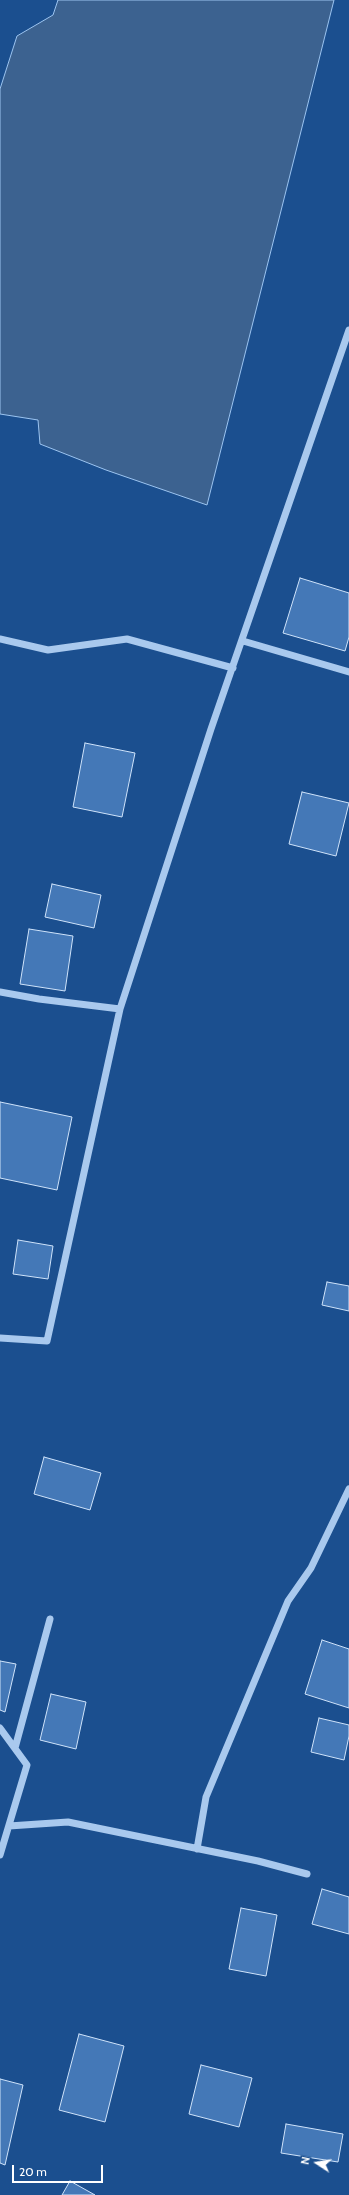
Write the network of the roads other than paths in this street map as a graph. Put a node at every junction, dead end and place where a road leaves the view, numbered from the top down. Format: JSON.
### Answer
{"nodes":[{"id":1,"x":349,"y":330,"type":"edge"},
{"id":2,"x":0,"y":639,"type":"edge"},
{"id":3,"x":243,"y":641,"type":"junction"},
{"id":4,"x":233,"y":668,"type":"junction"},
{"id":5,"x":349,"y":672,"type":"edge"},
{"id":6,"x":0,"y":992,"type":"edge"},
{"id":7,"x":120,"y":1009,"type":"junction"},
{"id":8,"x":0,"y":1338,"type":"edge"},
{"id":9,"x":349,"y":1489,"type":"edge"},
{"id":10,"x":50,"y":1619,"type":"dead end"},
{"id":11,"x":0,"y":1728,"type":"edge"},
{"id":12,"x":15,"y":1748,"type":"junction"},
{"id":13,"x":9,"y":1826,"type":"junction"},
{"id":14,"x":197,"y":1849,"type":"junction"},
{"id":15,"x":0,"y":1855,"type":"edge"},
{"id":16,"x":307,"y":1874,"type":"dead end"}],
"edges":[{"from":1,"to":3,"type":"street"},
{"from":2,"to":4,"type":"street"},
{"from":3,"to":4,"type":"street"},
{"from":3,"to":5,"type":"street"},
{"from":4,"to":7,"type":"street"},
{"from":6,"to":7,"type":"street"},
{"from":7,"to":8,"type":"street"},
{"from":9,"to":14,"type":"street"},
{"from":10,"to":12,"type":"street"},
{"from":11,"to":12,"type":"street"},
{"from":12,"to":13,"type":"street"},
{"from":13,"to":14,"type":"street"},
{"from":13,"to":15,"type":"street"},
{"from":14,"to":16,"type":"street"}]}
